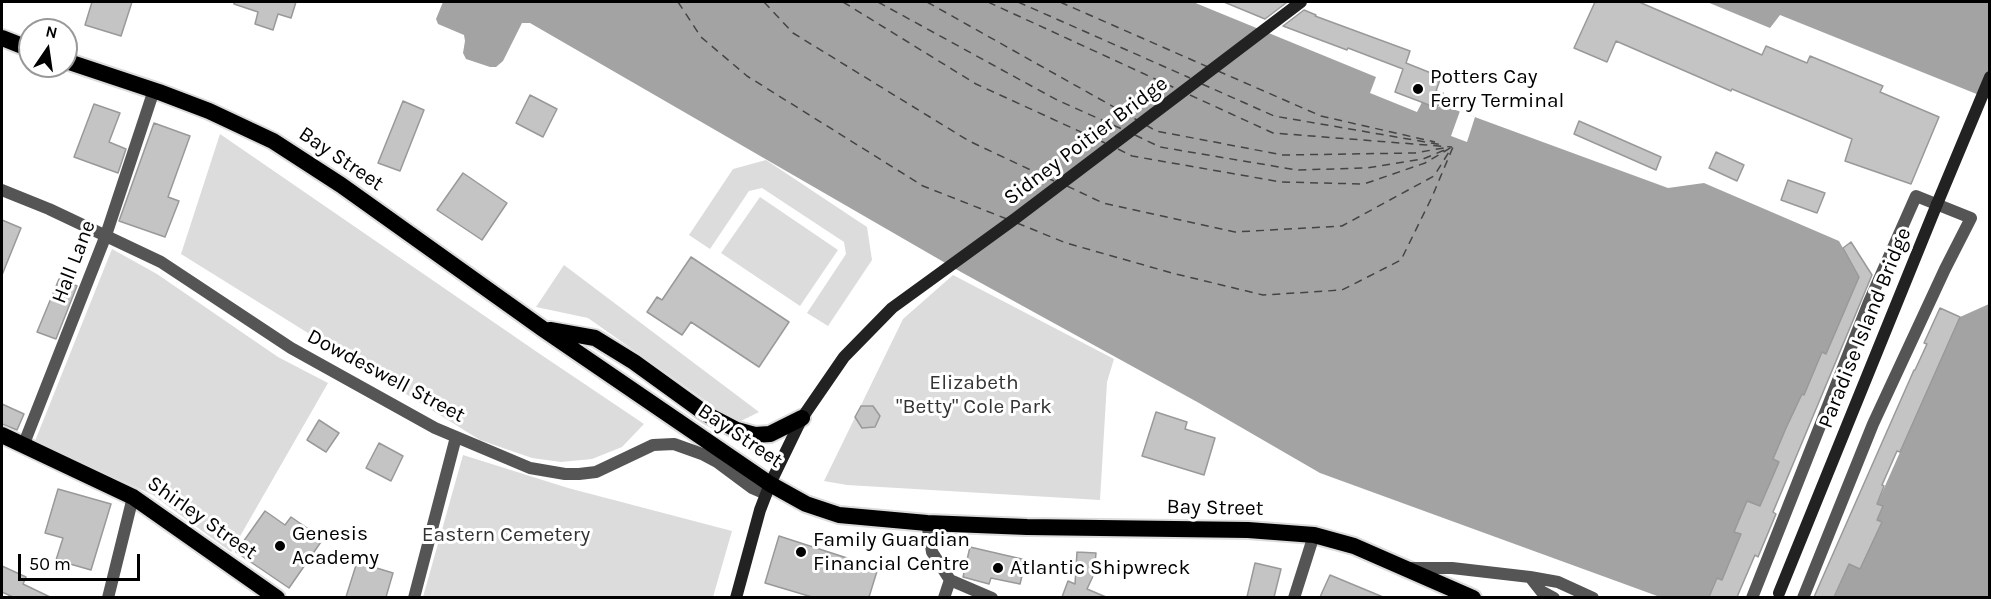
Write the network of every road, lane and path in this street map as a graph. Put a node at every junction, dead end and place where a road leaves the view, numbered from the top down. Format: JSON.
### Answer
{"nodes":[{"id":1,"x":1301,"y":2,"type":"edge"},
{"id":2,"x":2,"y":38,"type":"edge"},
{"id":3,"x":18,"y":44,"type":"edge"},
{"id":4,"x":78,"y":66,"type":"edge"},
{"id":5,"x":1989,"y":77,"type":"edge"},
{"id":6,"x":154,"y":90,"type":"junction"},
{"id":7,"x":2,"y":189,"type":"edge"},
{"id":8,"x":106,"y":235,"type":"junction"},
{"id":9,"x":543,"y":329,"type":"junction"},
{"id":10,"x":802,"y":418,"type":"junction"},
{"id":11,"x":2,"y":435,"type":"edge"},
{"id":12,"x":456,"y":437,"type":"junction"},
{"id":13,"x":23,"y":446,"type":"junction"},
{"id":14,"x":768,"y":489,"type":"junction"},
{"id":15,"x":133,"y":497,"type":"junction"},
{"id":16,"x":927,"y":523,"type":"junction"},
{"id":17,"x":1314,"y":535,"type":"junction"},
{"id":18,"x":1404,"y":568,"type":"junction"},
{"id":19,"x":1530,"y":576,"type":"junction"},
{"id":20,"x":950,"y":580,"type":"junction"},
{"id":21,"x":1778,"y":595,"type":"edge"},
{"id":22,"x":108,"y":597,"type":"edge"},
{"id":23,"x":277,"y":597,"type":"edge"},
{"id":24,"x":414,"y":597,"type":"edge"},
{"id":25,"x":736,"y":597,"type":"edge"},
{"id":26,"x":944,"y":597,"type":"edge"},
{"id":27,"x":992,"y":597,"type":"edge"},
{"id":28,"x":1294,"y":597,"type":"edge"},
{"id":29,"x":1473,"y":597,"type":"edge"},
{"id":30,"x":1554,"y":597,"type":"edge"},
{"id":31,"x":1593,"y":597,"type":"edge"},
{"id":32,"x":1752,"y":597,"type":"edge"},
{"id":33,"x":1803,"y":597,"type":"edge"}],
"edges":[{"from":1,"to":10,"type":"main road","name":"Sidney Poitier Bridge"},
{"from":2,"to":3,"type":"highway"},
{"from":4,"to":6,"type":"highway","name":"Bay Street"},
{"from":5,"to":21,"type":"main road","name":"Paradise Island Bridge","bridge":true},
{"from":6,"to":8,"type":"street","name":"Hall Lane"},
{"from":6,"to":9,"type":"highway","name":"Bay Street"},
{"from":7,"to":8,"type":"street","name":"Dowdeswell Street"},
{"from":8,"to":12,"type":"street","name":"Dowdeswell Street"},
{"from":8,"to":13,"type":"street","name":"Hall Lane"},
{"from":9,"to":10,"type":"highway"},
{"from":9,"to":14,"type":"highway","name":"Bay Street"},
{"from":10,"to":14,"type":"main road"},
{"from":11,"to":13,"type":"highway","name":"Shirley Street"},
{"from":12,"to":14,"type":"street","name":"Dowdeswell Street"},
{"from":12,"to":24,"type":"street"},
{"from":13,"to":15,"type":"highway","name":"Shirley Street"},
{"from":14,"to":16,"type":"highway","name":"Bay Street"},
{"from":14,"to":25,"type":"main road"},
{"from":15,"to":22,"type":"street"},
{"from":15,"to":23,"type":"highway","name":"Shirley Street"},
{"from":16,"to":17,"type":"highway","name":"Bay Street"},
{"from":16,"to":20,"type":"street"},
{"from":17,"to":18,"type":"highway","name":"Bay Street"},
{"from":17,"to":28,"type":"street"},
{"from":18,"to":19,"type":"street"},
{"from":18,"to":29,"type":"highway","name":"Bay Street"},
{"from":19,"to":30,"type":"street"},
{"from":19,"to":31,"type":"street"},
{"from":20,"to":26,"type":"street"},
{"from":20,"to":27,"type":"street"},
{"from":32,"to":33,"type":"street"}]}
